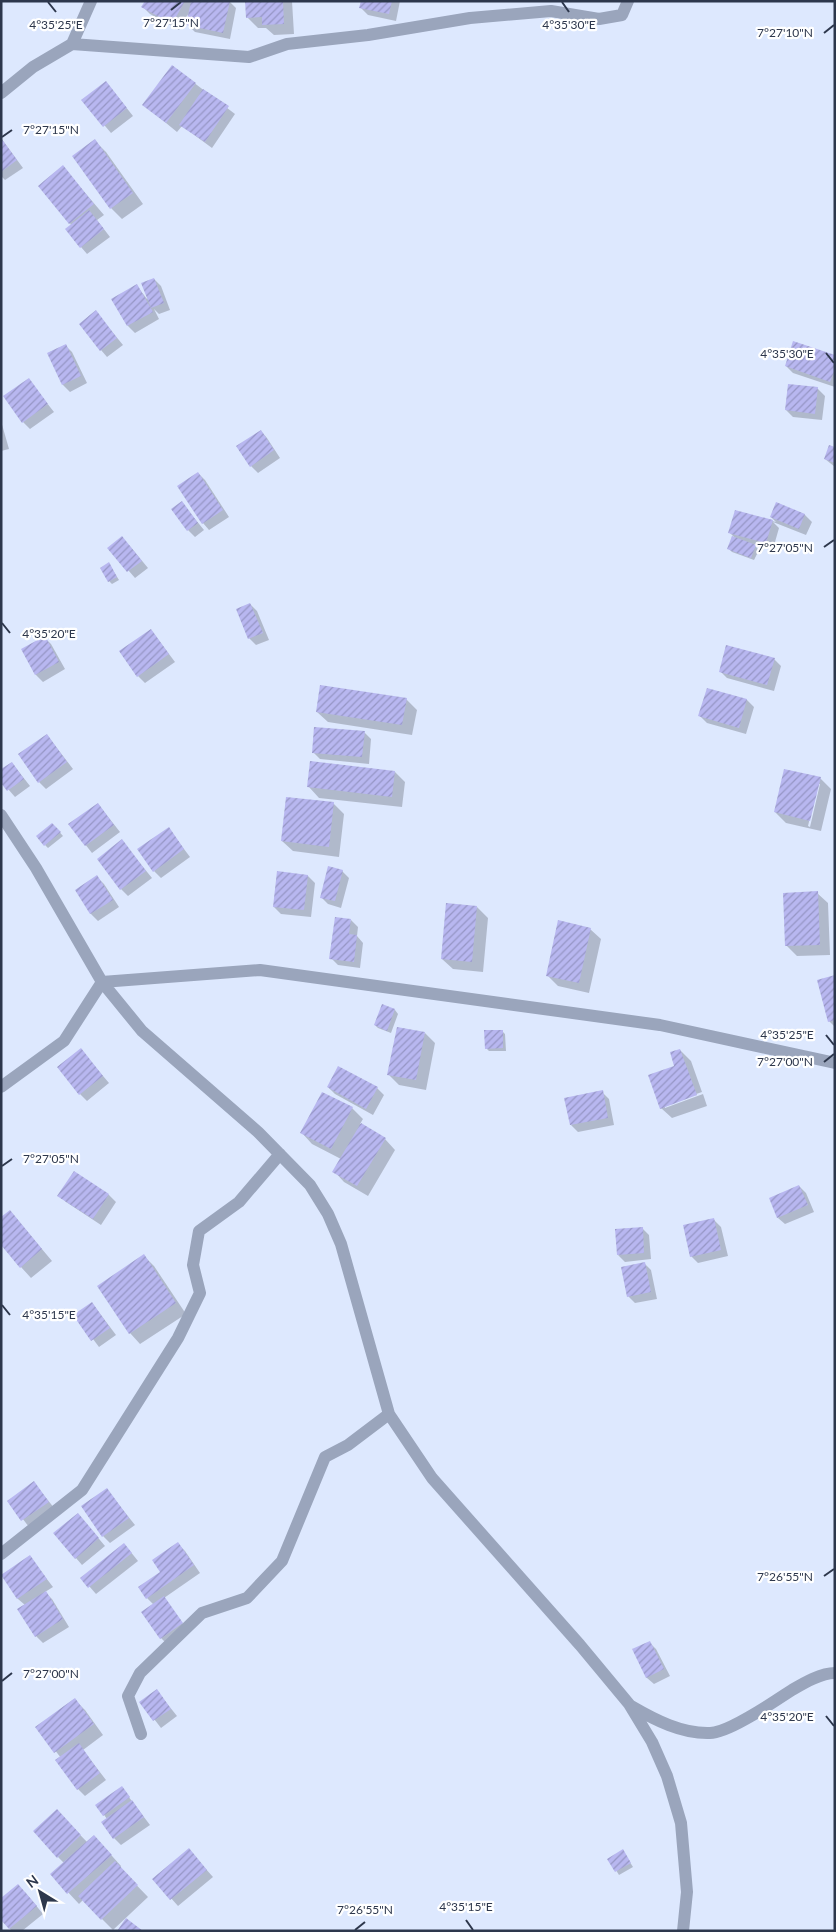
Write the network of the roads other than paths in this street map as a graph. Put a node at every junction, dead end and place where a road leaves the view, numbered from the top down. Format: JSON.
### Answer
{"nodes":[{"id":1,"x":90,"y":1,"type":"edge"},
{"id":2,"x":628,"y":1,"type":"edge"},
{"id":3,"x":72,"y":44,"type":"junction"},
{"id":4,"x":1,"y":93,"type":"edge"},
{"id":5,"x":1,"y":815,"type":"edge"},
{"id":6,"x":102,"y":982,"type":"junction"},
{"id":7,"x":835,"y":1063,"type":"edge"},
{"id":8,"x":1,"y":1087,"type":"edge"},
{"id":9,"x":280,"y":1154,"type":"junction"},
{"id":10,"x":389,"y":1414,"type":"junction"},
{"id":11,"x":1,"y":1554,"type":"edge"},
{"id":12,"x":835,"y":1672,"type":"edge"},
{"id":13,"x":629,"y":1704,"type":"junction"},
{"id":14,"x":141,"y":1734,"type":"dead end"},
{"id":15,"x":683,"y":1931,"type":"edge"}],
"edges":[{"from":1,"to":3,"type":"street"},
{"from":2,"to":3,"type":"street"},
{"from":3,"to":4,"type":"street"},
{"from":5,"to":6,"type":"street"},
{"from":6,"to":7,"type":"street"},
{"from":6,"to":8,"type":"street"},
{"from":6,"to":9,"type":"street"},
{"from":9,"to":10,"type":"street"},
{"from":9,"to":11,"type":"street"},
{"from":10,"to":13,"type":"street"},
{"from":10,"to":14,"type":"street"},
{"from":12,"to":13,"type":"street"},
{"from":13,"to":15,"type":"street"}]}
